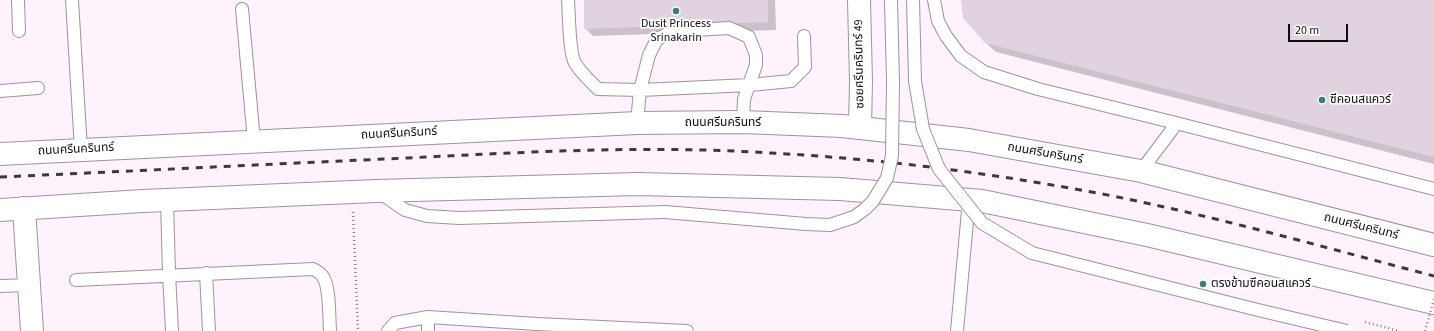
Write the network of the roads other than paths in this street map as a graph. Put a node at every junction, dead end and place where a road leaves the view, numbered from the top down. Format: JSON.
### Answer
{"nodes":[{"id":1,"x":18,"y":0,"type":"edge"},
{"id":2,"x":72,"y":0,"type":"edge"},
{"id":3,"x":568,"y":0,"type":"edge"},
{"id":4,"x":859,"y":0,"type":"edge"},
{"id":5,"x":891,"y":0,"type":"edge"},
{"id":6,"x":913,"y":0,"type":"edge"},
{"id":7,"x":934,"y":0,"type":"edge"},
{"id":8,"x":242,"y":9,"type":"dead end"},
{"id":9,"x":19,"y":31,"type":"dead end"},
{"id":10,"x":804,"y":36,"type":"dead end"},
{"id":11,"x":750,"y":85,"type":"junction"},
{"id":12,"x":38,"y":88,"type":"dead end"},
{"id":13,"x":640,"y":90,"type":"junction"},
{"id":14,"x":0,"y":91,"type":"edge"},
{"id":15,"x":743,"y":122,"type":"junction"},
{"id":16,"x":637,"y":123,"type":"junction"},
{"id":17,"x":1176,"y":123,"type":"junction"},
{"id":18,"x":860,"y":128,"type":"junction"},
{"id":19,"x":254,"y":141,"type":"junction"},
{"id":20,"x":81,"y":150,"type":"junction"},
{"id":21,"x":0,"y":154,"type":"edge"},
{"id":22,"x":1141,"y":171,"type":"junction"},
{"id":23,"x":1434,"y":189,"type":"edge"},
{"id":24,"x":376,"y":191,"type":"junction"},
{"id":25,"x":167,"y":200,"type":"junction"},
{"id":26,"x":969,"y":200,"type":"junction"},
{"id":27,"x":24,"y":208,"type":"junction"},
{"id":28,"x":0,"y":210,"type":"edge"},
{"id":29,"x":1434,"y":245,"type":"edge"},
{"id":30,"x":206,"y":273,"type":"junction"},
{"id":31,"x":169,"y":274,"type":"junction"},
{"id":32,"x":76,"y":280,"type":"dead end"},
{"id":33,"x":30,"y":284,"type":"junction"},
{"id":34,"x":0,"y":286,"type":"edge"},
{"id":35,"x":1434,"y":303,"type":"edge"},
{"id":36,"x":428,"y":317,"type":"junction"},
{"id":37,"x":485,"y":325,"type":"edge"},
{"id":38,"x":537,"y":328,"type":"edge"},
{"id":39,"x":586,"y":329,"type":"edge"},
{"id":40,"x":651,"y":330,"type":"edge"},
{"id":41,"x":32,"y":331,"type":"edge"},
{"id":42,"x":172,"y":331,"type":"edge"},
{"id":43,"x":209,"y":331,"type":"edge"},
{"id":44,"x":330,"y":331,"type":"edge"},
{"id":45,"x":388,"y":331,"type":"edge"},
{"id":46,"x":428,"y":331,"type":"edge"},
{"id":47,"x":686,"y":331,"type":"edge"},
{"id":48,"x":957,"y":331,"type":"edge"},
{"id":49,"x":1347,"y":331,"type":"edge"}],
"edges":[{"from":1,"to":9,"type":"lane"},
{"from":2,"to":20,"type":"lane"},
{"from":3,"to":13,"type":"lane"},
{"from":4,"to":18,"type":"main road","name":"ซอยศรีนครินทร์ 49"},
{"from":5,"to":24,"type":"lane","bridge":true},
{"from":6,"to":49,"type":"lane","bridge":true},
{"from":7,"to":17,"type":"lane"},
{"from":8,"to":19,"type":"lane"},
{"from":10,"to":11,"type":"lane"},
{"from":11,"to":13,"type":"lane"},
{"from":11,"to":13,"type":"lane"},
{"from":11,"to":15,"type":"lane"},
{"from":12,"to":14,"type":"lane"},
{"from":13,"to":16,"type":"lane"},
{"from":15,"to":16,"type":"main road","name":"ถนนศรีนครินทร์"},
{"from":15,"to":18,"type":"main road","name":"ถนนศรีนครินทร์"},
{"from":16,"to":19,"type":"main road","name":"ถนนศรีนครินทร์"},
{"from":17,"to":22,"type":"lane"},
{"from":17,"to":23,"type":"lane"},
{"from":18,"to":22,"type":"main road","name":"ถนนศรีนครินทร์"},
{"from":19,"to":20,"type":"main road","name":"ถนนศรีนครินทร์"},
{"from":20,"to":21,"type":"main road","name":"ถนนศรีนครินทร์"},
{"from":22,"to":29,"type":"main road","name":"ถนนศรีนครินทร์"},
{"from":24,"to":25,"type":"main road"},
{"from":24,"to":26,"type":"main road"},
{"from":25,"to":27,"type":"main road"},
{"from":25,"to":31,"type":"lane"},
{"from":26,"to":35,"type":"main road"},
{"from":26,"to":48,"type":"lane"},
{"from":27,"to":28,"type":"main road"},
{"from":27,"to":33,"type":"main road"},
{"from":30,"to":31,"type":"lane"},
{"from":30,"to":43,"type":"lane"},
{"from":30,"to":44,"type":"lane"},
{"from":31,"to":32,"type":"lane"},
{"from":31,"to":42,"type":"lane"},
{"from":33,"to":34,"type":"lane"},
{"from":33,"to":41,"type":"main road"},
{"from":36,"to":37,"type":"lane"},
{"from":36,"to":45,"type":"lane"},
{"from":36,"to":46,"type":"lane"},
{"from":37,"to":38,"type":"lane"},
{"from":38,"to":39,"type":"lane"},
{"from":39,"to":40,"type":"lane"},
{"from":40,"to":47,"type":"lane"}]}
